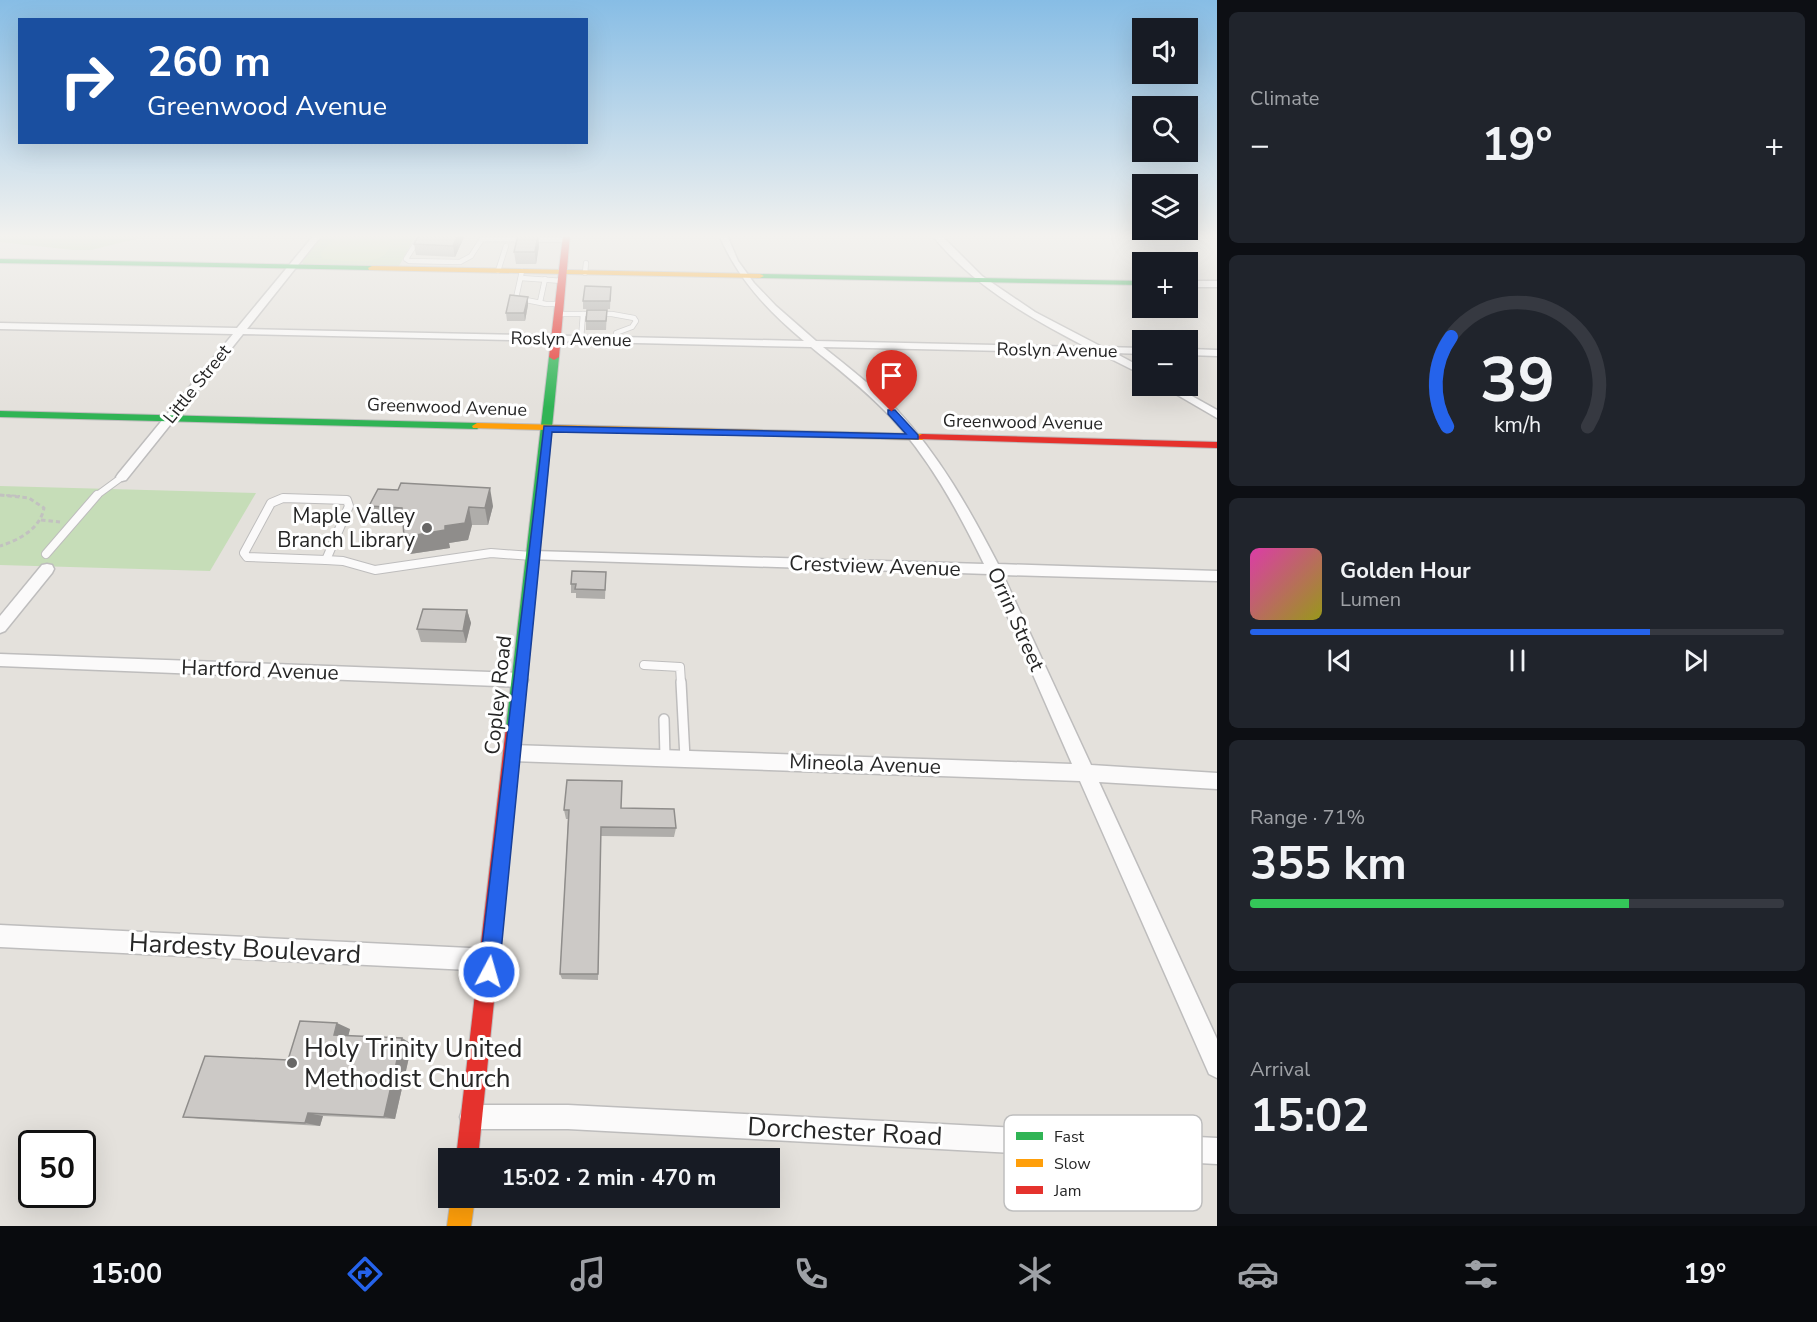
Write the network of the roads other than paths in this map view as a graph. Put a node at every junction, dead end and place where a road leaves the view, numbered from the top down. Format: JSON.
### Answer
{"nodes":[{"id":1,"x":271,"y":292,"type":"edge"},
{"id":2,"x":517,"y":292,"type":"edge"},
{"id":3,"x":542,"y":292,"type":"edge"},
{"id":4,"x":554,"y":292,"type":"edge"},
{"id":5,"x":758,"y":292,"type":"edge"},
{"id":6,"x":1001,"y":292,"type":"edge"},
{"id":7,"x":562,"y":293,"type":"junction"},
{"id":8,"x":540,"y":302,"type":"junction"},
{"id":9,"x":583,"y":314,"type":"junction"},
{"id":10,"x":0,"y":326,"type":"edge"},
{"id":11,"x":239,"y":332,"type":"junction"},
{"id":12,"x":557,"y":339,"type":"junction"},
{"id":13,"x":581,"y":339,"type":"junction"},
{"id":14,"x":616,"y":340,"type":"junction"},
{"id":15,"x":816,"y":344,"type":"junction"},
{"id":16,"x":1103,"y":350,"type":"junction"},
{"id":17,"x":1132,"y":351,"type":"edge"},
{"id":18,"x":1198,"y":352,"type":"edge"},
{"id":19,"x":1217,"y":353,"type":"edge"},
{"id":20,"x":1132,"y":366,"type":"edge"},
{"id":21,"x":1184,"y":396,"type":"edge"},
{"id":22,"x":0,"y":414,"type":"edge"},
{"id":23,"x":1217,"y":415,"type":"edge"},
{"id":24,"x":170,"y":418,"type":"junction"},
{"id":25,"x":547,"y":428,"type":"junction"},
{"id":26,"x":914,"y":437,"type":"junction"},
{"id":27,"x":1217,"y":445,"type":"edge"},
{"id":28,"x":122,"y":477,"type":"joint"},
{"id":29,"x":533,"y":556,"type":"junction"},
{"id":30,"x":326,"y":561,"type":"junction"},
{"id":31,"x":47,"y":562,"type":"joint"},
{"id":32,"x":994,"y":570,"type":"junction"},
{"id":33,"x":1217,"y":576,"type":"edge"},
{"id":34,"x":0,"y":627,"type":"edge"},
{"id":35,"x":0,"y":660,"type":"edge"},
{"id":36,"x":644,"y":665,"type":"dead end"},
{"id":37,"x":520,"y":680,"type":"junction"},
{"id":38,"x":664,"y":719,"type":"dead end"},
{"id":39,"x":512,"y":753,"type":"junction"},
{"id":40,"x":665,"y":757,"type":"junction"},
{"id":41,"x":685,"y":758,"type":"junction"},
{"id":42,"x":1086,"y":773,"type":"junction"},
{"id":43,"x":1217,"y":781,"type":"edge"},
{"id":44,"x":0,"y":936,"type":"edge"},
{"id":45,"x":490,"y":960,"type":"junction"},
{"id":46,"x":1217,"y":1066,"type":"edge"},
{"id":47,"x":472,"y":1117,"type":"junction"},
{"id":48,"x":1004,"y":1140,"type":"edge"},
{"id":49,"x":468,"y":1148,"type":"edge"},
{"id":50,"x":1202,"y":1150,"type":"edge"},
{"id":51,"x":1217,"y":1151,"type":"edge"},
{"id":52,"x":461,"y":1208,"type":"edge"},
{"id":53,"x":459,"y":1226,"type":"edge"}],
"edges":[{"from":1,"to":11,"type":"street","name":"Little Street"},
{"from":2,"to":8,"type":"lane"},
{"from":3,"to":8,"type":"lane"},
{"from":4,"to":7,"type":"lane"},
{"from":5,"to":15,"type":"street","name":"Orrin Street"},
{"from":6,"to":16,"type":"street"},
{"from":7,"to":8,"type":"lane"},
{"from":7,"to":9,"type":"lane"},
{"from":7,"to":12,"type":"street","name":"Copley Road"},
{"from":9,"to":13,"type":"lane"},
{"from":9,"to":14,"type":"lane"},
{"from":10,"to":11,"type":"street","name":"Roslyn Avenue"},
{"from":11,"to":12,"type":"street","name":"Roslyn Avenue"},
{"from":11,"to":24,"type":"street","name":"Little Street"},
{"from":12,"to":13,"type":"street","name":"Roslyn Avenue"},
{"from":12,"to":25,"type":"street","name":"Copley Road"},
{"from":13,"to":14,"type":"street","name":"Roslyn Avenue"},
{"from":14,"to":15,"type":"street","name":"Roslyn Avenue"},
{"from":15,"to":16,"type":"street","name":"Roslyn Avenue"},
{"from":15,"to":26,"type":"street","name":"Orrin Street"},
{"from":16,"to":17,"type":"street","name":"Roslyn Avenue"},
{"from":16,"to":20,"type":"street"},
{"from":18,"to":19,"type":"street"},
{"from":21,"to":23,"type":"street"},
{"from":22,"to":24,"type":"street","name":"Greenwood Avenue"},
{"from":24,"to":25,"type":"street","name":"Greenwood Avenue"},
{"from":24,"to":28,"type":"street","name":"Little Street"},
{"from":25,"to":26,"type":"street","name":"Greenwood Avenue"},
{"from":25,"to":29,"type":"street","name":"Copley Road"},
{"from":26,"to":27,"type":"street","name":"Greenwood Avenue"},
{"from":26,"to":32,"type":"street","name":"Orrin Street"},
{"from":28,"to":31,"type":"lane"},
{"from":29,"to":30,"type":"lane"},
{"from":29,"to":32,"type":"street","name":"Crestview Avenue"},
{"from":29,"to":37,"type":"street","name":"Copley Road"},
{"from":30,"to":30,"type":"lane"},
{"from":31,"to":34,"type":"street"},
{"from":32,"to":33,"type":"street","name":"Crestview Avenue"},
{"from":32,"to":42,"type":"street","name":"Orrin Street"},
{"from":35,"to":37,"type":"street","name":"Hartford Avenue"},
{"from":36,"to":41,"type":"lane"},
{"from":37,"to":39,"type":"street","name":"Copley Road"},
{"from":38,"to":40,"type":"lane"},
{"from":39,"to":40,"type":"street","name":"Mineola Avenue"},
{"from":39,"to":45,"type":"street","name":"Copley Road"},
{"from":40,"to":41,"type":"street","name":"Mineola Avenue"},
{"from":41,"to":42,"type":"street","name":"Mineola Avenue"},
{"from":42,"to":43,"type":"street","name":"Mineola Avenue"},
{"from":42,"to":46,"type":"street","name":"Orrin Street"},
{"from":44,"to":45,"type":"street","name":"Hardesty Boulevard"},
{"from":45,"to":47,"type":"street","name":"Copley Road"},
{"from":47,"to":48,"type":"street","name":"Dorchester Road"},
{"from":47,"to":49,"type":"street","name":"Copley Road"},
{"from":50,"to":51,"type":"street","name":"Dorchester Road"},
{"from":52,"to":53,"type":"street"}]}
